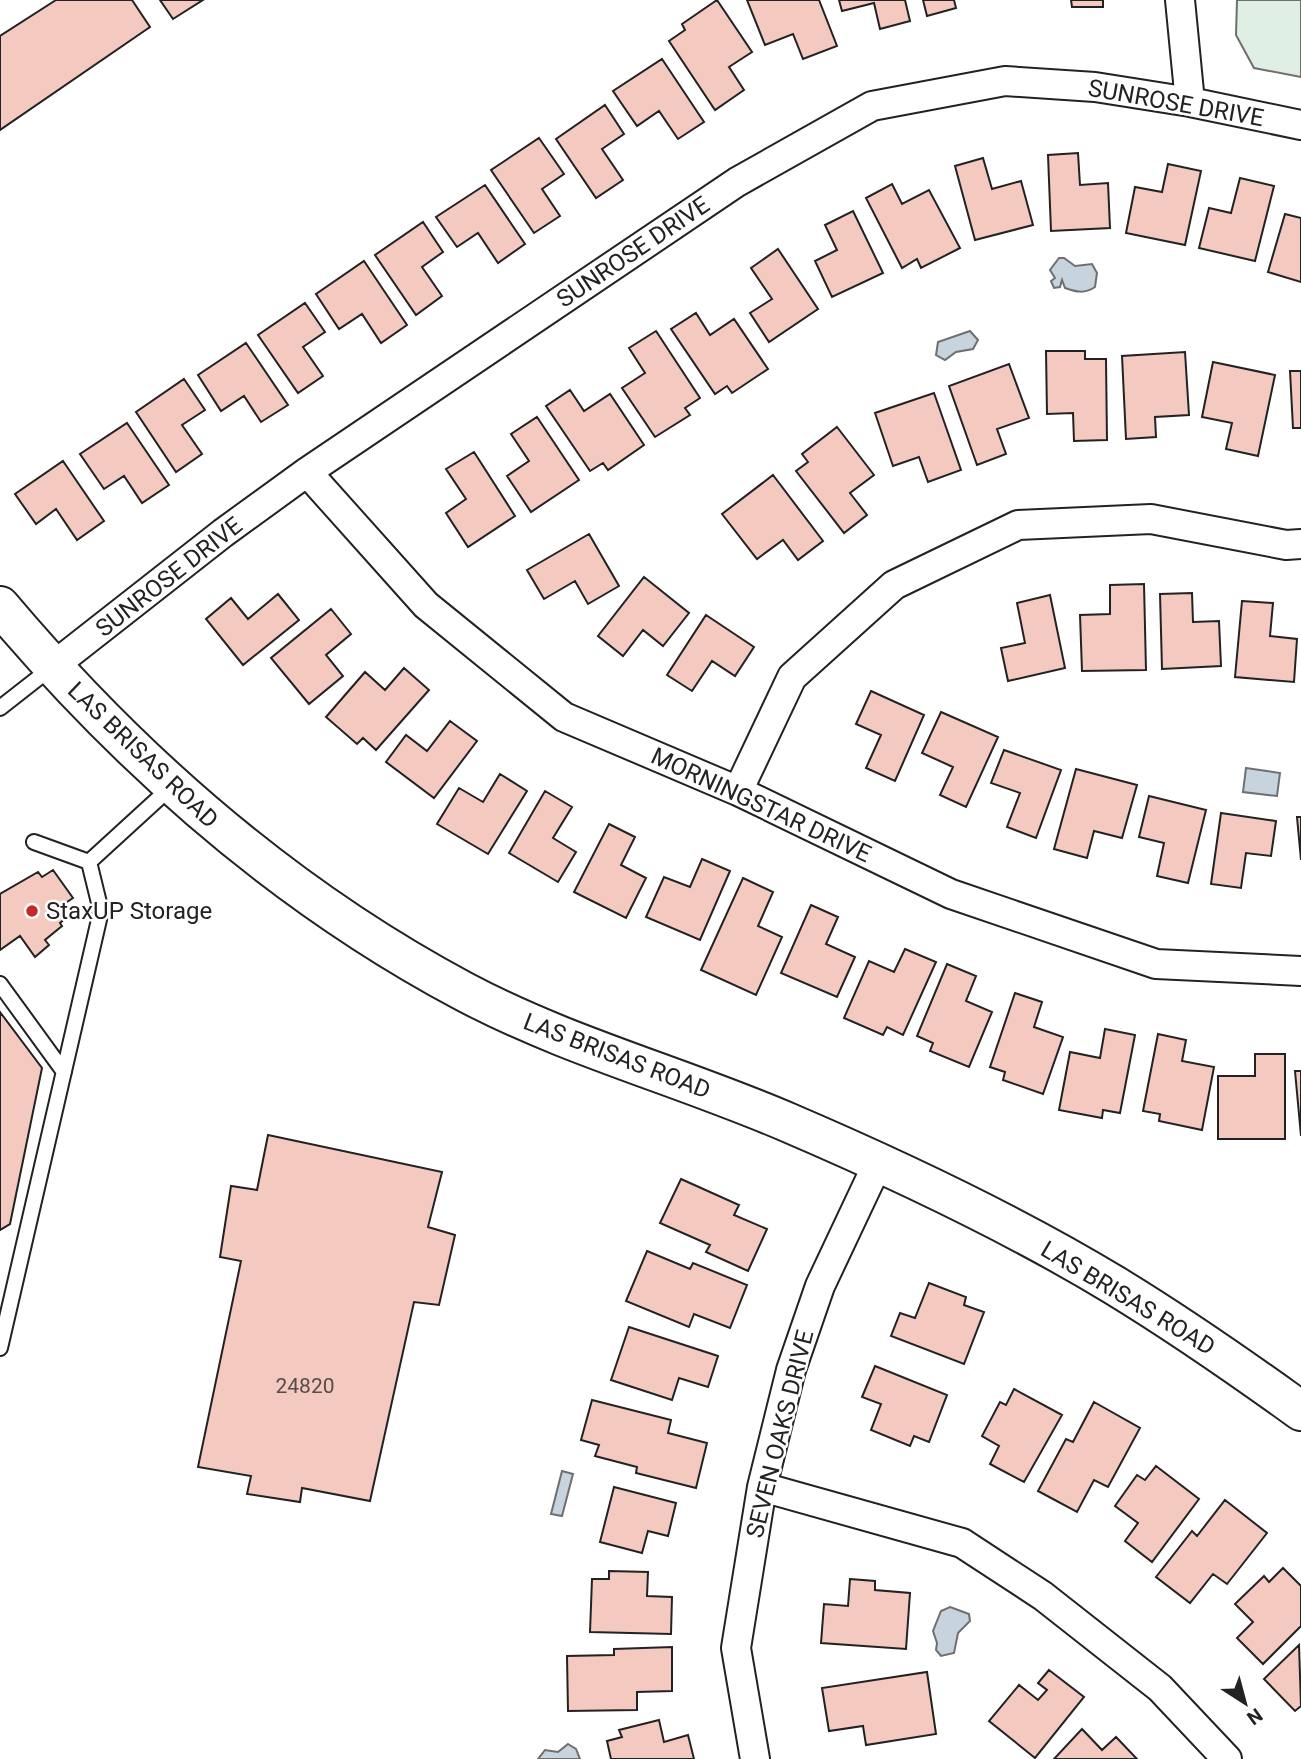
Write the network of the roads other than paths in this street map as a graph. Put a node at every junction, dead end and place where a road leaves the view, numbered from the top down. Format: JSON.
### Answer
{"nodes":[{"id":1,"x":1180,"y":0,"type":"edge"},
{"id":2,"x":1190,"y":102,"type":"junction"},
{"id":3,"x":1301,"y":125,"type":"edge"},
{"id":4,"x":307,"y":472,"type":"junction"},
{"id":5,"x":1301,"y":544,"type":"edge"},
{"id":6,"x":0,"y":606,"type":"edge"},
{"id":7,"x":52,"y":667,"type":"junction"},
{"id":8,"x":0,"y":708,"type":"edge"},
{"id":9,"x":172,"y":786,"type":"junction"},
{"id":10,"x":738,"y":791,"type":"junction"},
{"id":11,"x":34,"y":842,"type":"dead end"},
{"id":12,"x":89,"y":862,"type":"junction"},
{"id":13,"x":1301,"y":971,"type":"edge"},
{"id":14,"x":0,"y":984,"type":"edge"},
{"id":15,"x":64,"y":1072,"type":"junction"},
{"id":16,"x":878,"y":1163,"type":"junction"},
{"id":17,"x":3,"y":1318,"type":"edge"},
{"id":18,"x":0,"y":1348,"type":"edge"},
{"id":19,"x":1301,"y":1411,"type":"edge"},
{"id":20,"x":762,"y":1487,"type":"junction"},
{"id":21,"x":755,"y":1759,"type":"edge"},
{"id":22,"x":1227,"y":1759,"type":"edge"}],
"edges":[{"from":1,"to":2,"type":"street"},
{"from":2,"to":3,"type":"street","name":"SUNROSE DRIVE"},
{"from":2,"to":4,"type":"street","name":"SUNROSE DRIVE"},
{"from":4,"to":7,"type":"street","name":"SUNROSE DRIVE"},
{"from":4,"to":10,"type":"street","name":"MORNINGSTAR DRIVE"},
{"from":5,"to":10,"type":"street"},
{"from":6,"to":7,"type":"street","name":"LAS BRISAS ROAD"},
{"from":7,"to":8,"type":"lane"},
{"from":7,"to":9,"type":"street","name":"LAS BRISAS ROAD"},
{"from":9,"to":12,"type":"lane"},
{"from":9,"to":16,"type":"street","name":"LAS BRISAS ROAD"},
{"from":10,"to":13,"type":"street","name":"MORNINGSTAR DRIVE"},
{"from":11,"to":12,"type":"lane"},
{"from":12,"to":15,"type":"lane"},
{"from":14,"to":15,"type":"lane"},
{"from":15,"to":17,"type":"lane"},
{"from":16,"to":19,"type":"street","name":"LAS BRISAS ROAD"},
{"from":16,"to":20,"type":"street","name":"SEVEN OAKS DRIVE"},
{"from":17,"to":18,"type":"lane"},
{"from":20,"to":21,"type":"street","name":"SEVEN OAKS DRIVE"},
{"from":20,"to":22,"type":"street"}]}
